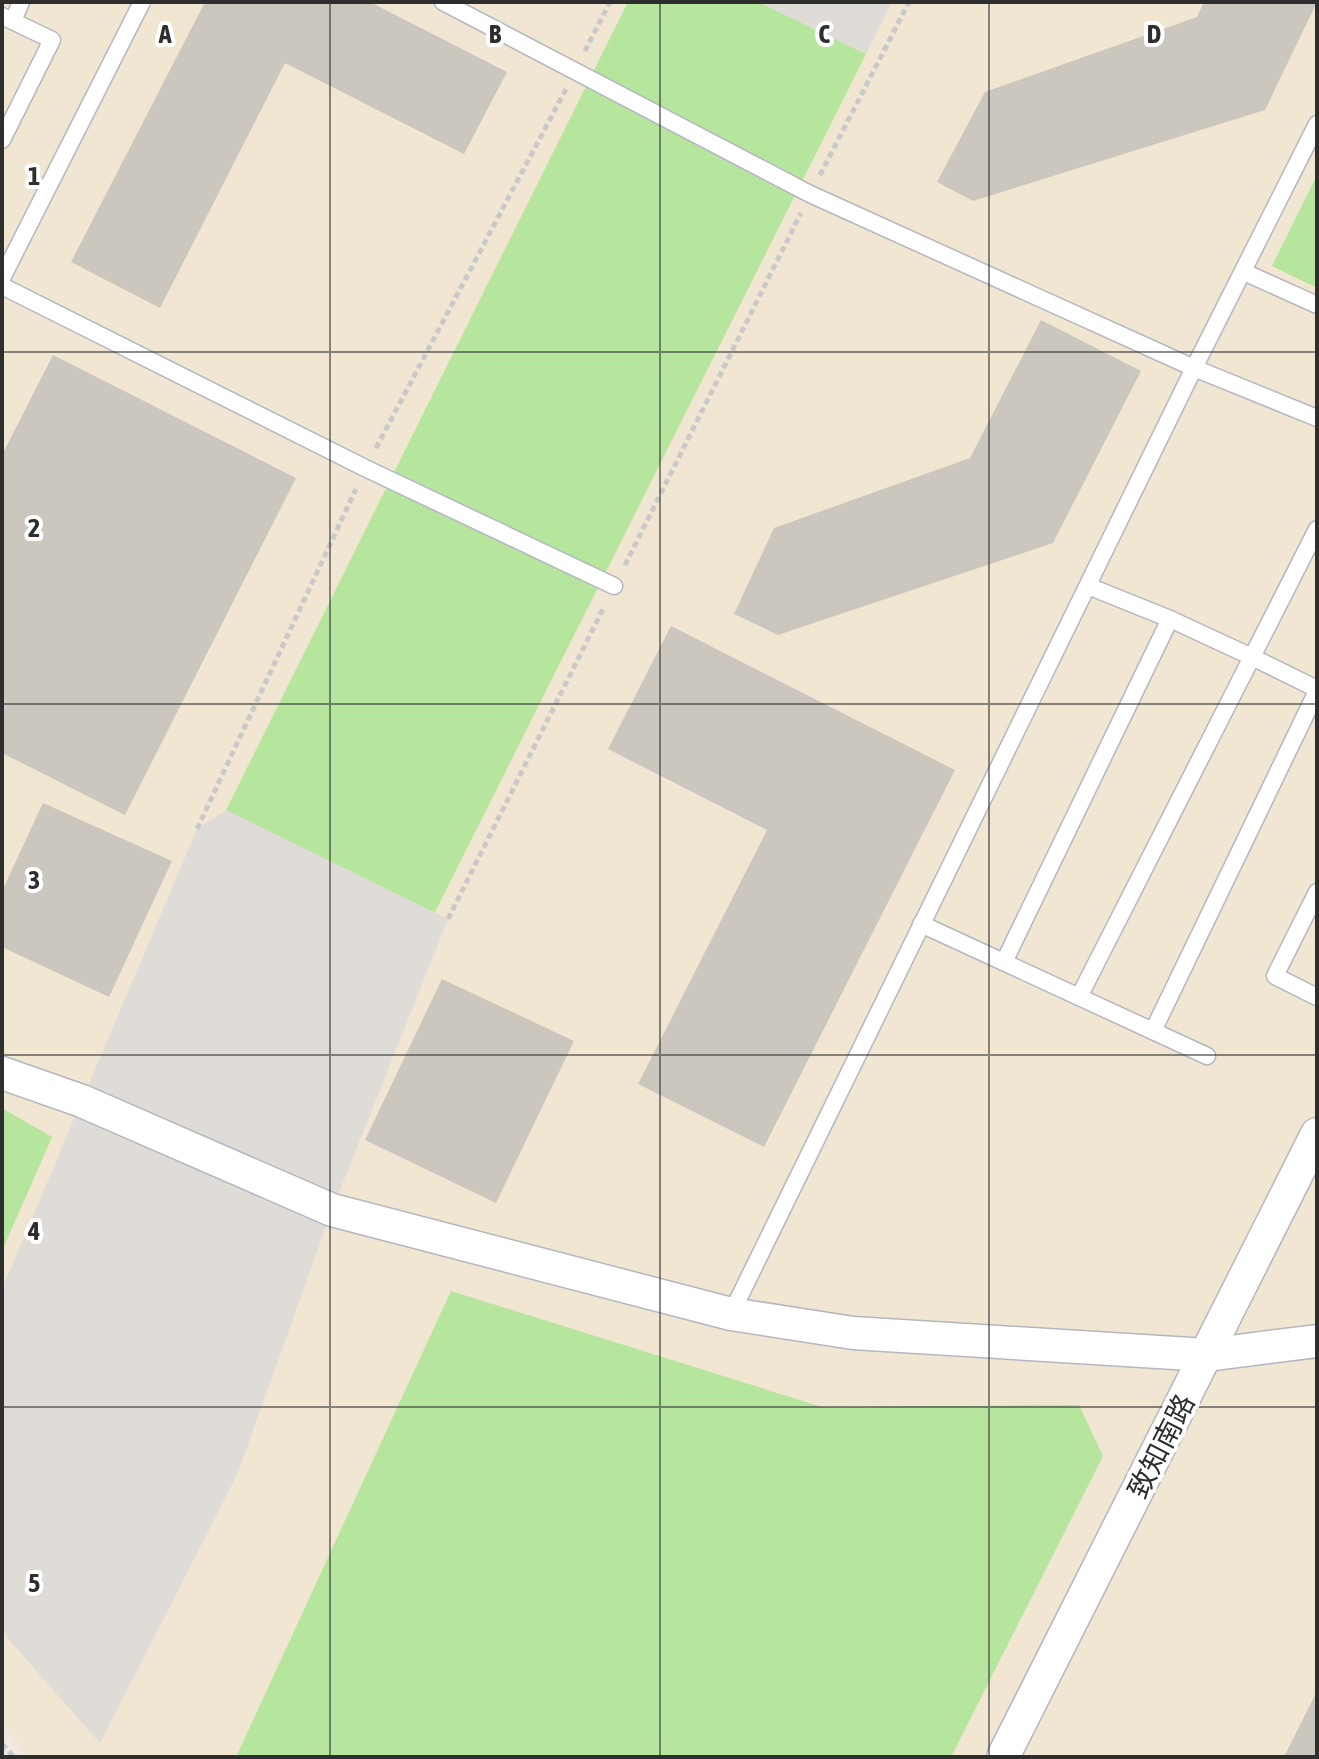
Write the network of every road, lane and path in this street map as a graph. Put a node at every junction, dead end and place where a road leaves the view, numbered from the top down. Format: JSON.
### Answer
{"nodes":[{"id":1,"x":21,"y":2,"type":"edge"},
{"id":2,"x":142,"y":2,"type":"edge"},
{"id":3,"x":443,"y":2,"type":"edge"},
{"id":4,"x":610,"y":2,"type":"edge"},
{"id":5,"x":909,"y":2,"type":"edge"},
{"id":6,"x":7,"y":19,"type":"edge"},
{"id":7,"x":575,"y":71,"type":"junction"},
{"id":8,"x":1317,"y":124,"type":"edge"},
{"id":9,"x":2,"y":140,"type":"edge"},
{"id":10,"x":810,"y":194,"type":"junction"},
{"id":11,"x":1244,"y":272,"type":"junction"},
{"id":12,"x":2,"y":278,"type":"edge"},
{"id":13,"x":2,"y":286,"type":"edge"},
{"id":14,"x":1317,"y":305,"type":"edge"},
{"id":15,"x":1194,"y":368,"type":"junction"},
{"id":16,"x":1317,"y":418,"type":"edge"},
{"id":17,"x":365,"y":468,"type":"junction"},
{"id":18,"x":1317,"y":529,"type":"edge"},
{"id":19,"x":614,"y":586,"type":"junction"},
{"id":20,"x":1088,"y":586,"type":"junction"},
{"id":21,"x":1170,"y":619,"type":"junction"},
{"id":22,"x":1252,"y":657,"type":"junction"},
{"id":23,"x":1317,"y":690,"type":"edge"},
{"id":24,"x":197,"y":829,"type":"dead end"},
{"id":25,"x":1317,"y":892,"type":"edge"},
{"id":26,"x":448,"y":919,"type":"dead end"},
{"id":27,"x":921,"y":924,"type":"junction"},
{"id":28,"x":1004,"y":962,"type":"junction"},
{"id":29,"x":1079,"y":997,"type":"junction"},
{"id":30,"x":1317,"y":997,"type":"edge"},
{"id":31,"x":1153,"y":1031,"type":"junction"},
{"id":32,"x":1207,"y":1056,"type":"dead end"},
{"id":33,"x":2,"y":1073,"type":"edge"},
{"id":34,"x":1317,"y":1134,"type":"edge"},
{"id":35,"x":731,"y":1314,"type":"junction"},
{"id":36,"x":1317,"y":1341,"type":"edge"},
{"id":37,"x":1207,"y":1355,"type":"junction"},
{"id":38,"x":2,"y":1744,"type":"edge"},
{"id":39,"x":14,"y":1757,"type":"edge"},
{"id":40,"x":1003,"y":1757,"type":"edge"}],
"edges":[{"from":1,"to":6,"type":"lane"},
{"from":2,"to":12,"type":"lane"},
{"from":3,"to":7,"type":"lane"},
{"from":4,"to":7,"type":"path"},
{"from":5,"to":10,"type":"path"},
{"from":6,"to":9,"type":"lane"},
{"from":7,"to":10,"type":"lane"},
{"from":7,"to":17,"type":"path"},
{"from":8,"to":11,"type":"lane"},
{"from":10,"to":15,"type":"lane"},
{"from":10,"to":19,"type":"path"},
{"from":11,"to":14,"type":"lane"},
{"from":11,"to":15,"type":"lane"},
{"from":13,"to":17,"type":"lane"},
{"from":15,"to":16,"type":"lane"},
{"from":15,"to":20,"type":"lane"},
{"from":17,"to":19,"type":"lane"},
{"from":17,"to":24,"type":"path"},
{"from":18,"to":22,"type":"lane"},
{"from":19,"to":26,"type":"path"},
{"from":20,"to":21,"type":"lane"},
{"from":20,"to":27,"type":"lane"},
{"from":21,"to":22,"type":"lane"},
{"from":21,"to":28,"type":"lane"},
{"from":22,"to":23,"type":"lane"},
{"from":22,"to":29,"type":"lane"},
{"from":23,"to":31,"type":"lane"},
{"from":25,"to":30,"type":"lane"},
{"from":27,"to":28,"type":"lane"},
{"from":27,"to":35,"type":"lane"},
{"from":28,"to":29,"type":"lane"},
{"from":29,"to":31,"type":"lane"},
{"from":31,"to":32,"type":"lane"},
{"from":33,"to":35,"type":"street"},
{"from":34,"to":37,"type":"street","name":"致知南路"},
{"from":35,"to":37,"type":"street"},
{"from":36,"to":37,"type":"street"},
{"from":37,"to":40,"type":"street","name":"致知南路"},
{"from":38,"to":39,"type":"path"}]}
